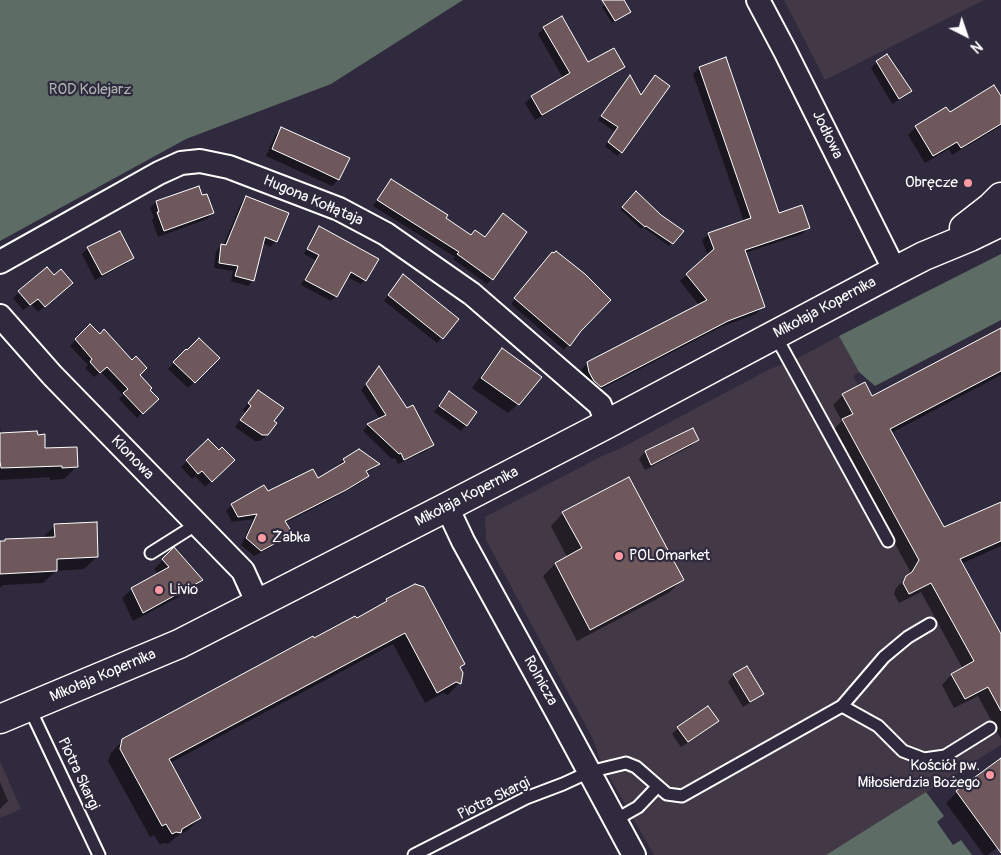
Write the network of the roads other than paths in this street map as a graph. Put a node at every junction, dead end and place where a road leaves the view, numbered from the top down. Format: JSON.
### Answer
{"nodes":[{"id":1,"x":758,"y":0,"type":"edge"},
{"id":2,"x":1001,"y":197,"type":"edge"},
{"id":3,"x":1001,"y":222,"type":"edge"},
{"id":4,"x":924,"y":256,"type":"junction"},
{"id":5,"x":0,"y":262,"type":"edge"},
{"id":6,"x":895,"y":271,"type":"junction"},
{"id":7,"x":0,"y":316,"type":"edge"},
{"id":8,"x":775,"y":335,"type":"junction"},
{"id":9,"x":607,"y":424,"type":"junction"},
{"id":10,"x":447,"y":508,"type":"junction"},
{"id":11,"x":197,"y":524,"type":"junction"},
{"id":12,"x":888,"y":541,"type":"dead end"},
{"id":13,"x":151,"y":553,"type":"dead end"},
{"id":14,"x":258,"y":604,"type":"junction"},
{"id":15,"x":930,"y":624,"type":"dead end"},
{"id":16,"x":842,"y":706,"type":"junction"},
{"id":17,"x":29,"y":707,"type":"junction"},
{"id":18,"x":0,"y":719,"type":"edge"},
{"id":19,"x":990,"y":728,"type":"dead end"},
{"id":20,"x":589,"y":772,"type":"junction"},
{"id":21,"x":658,"y":786,"type":"junction"},
{"id":22,"x":615,"y":820,"type":"junction"},
{"id":23,"x":100,"y":855,"type":"edge"},
{"id":24,"x":414,"y":855,"type":"edge"},
{"id":25,"x":634,"y":855,"type":"edge"}],
"edges":[{"from":1,"to":6,"type":"street","name":"Jodłowa"},
{"from":2,"to":4,"type":"street","name":"Mikołaja Kopernika"},
{"from":3,"to":4,"type":"street","name":"Mikołaja Kopernika"},
{"from":4,"to":6,"type":"street","name":"Mikołaja Kopernika"},
{"from":5,"to":9,"type":"street","name":"Hugona Kołłątaja"},
{"from":6,"to":8,"type":"street","name":"Mikołaja Kopernika"},
{"from":7,"to":11,"type":"street","name":"Klonowa"},
{"from":8,"to":9,"type":"street","name":"Mikołaja Kopernika"},
{"from":8,"to":12,"type":"lane"},
{"from":9,"to":10,"type":"street","name":"Mikołaja Kopernika"},
{"from":10,"to":14,"type":"street","name":"Mikołaja Kopernika"},
{"from":10,"to":20,"type":"street","name":"Rolnicza"},
{"from":11,"to":13,"type":"lane"},
{"from":11,"to":14,"type":"street","name":"Klonowa"},
{"from":14,"to":17,"type":"street","name":"Mikołaja Kopernika"},
{"from":15,"to":16,"type":"lane"},
{"from":16,"to":19,"type":"lane"},
{"from":16,"to":21,"type":"lane","name":"Piotra Skargi"},
{"from":17,"to":18,"type":"street","name":"Mikołaja Kopernika"},
{"from":17,"to":23,"type":"lane","name":"Piotra Skargi"},
{"from":20,"to":21,"type":"lane","name":"Piotra Skargi"},
{"from":20,"to":22,"type":"street","name":"Rolnicza"},
{"from":20,"to":24,"type":"lane","name":"Piotra Skargi"},
{"from":21,"to":22,"type":"lane"},
{"from":22,"to":25,"type":"street","name":"Rolnicza"}]}
